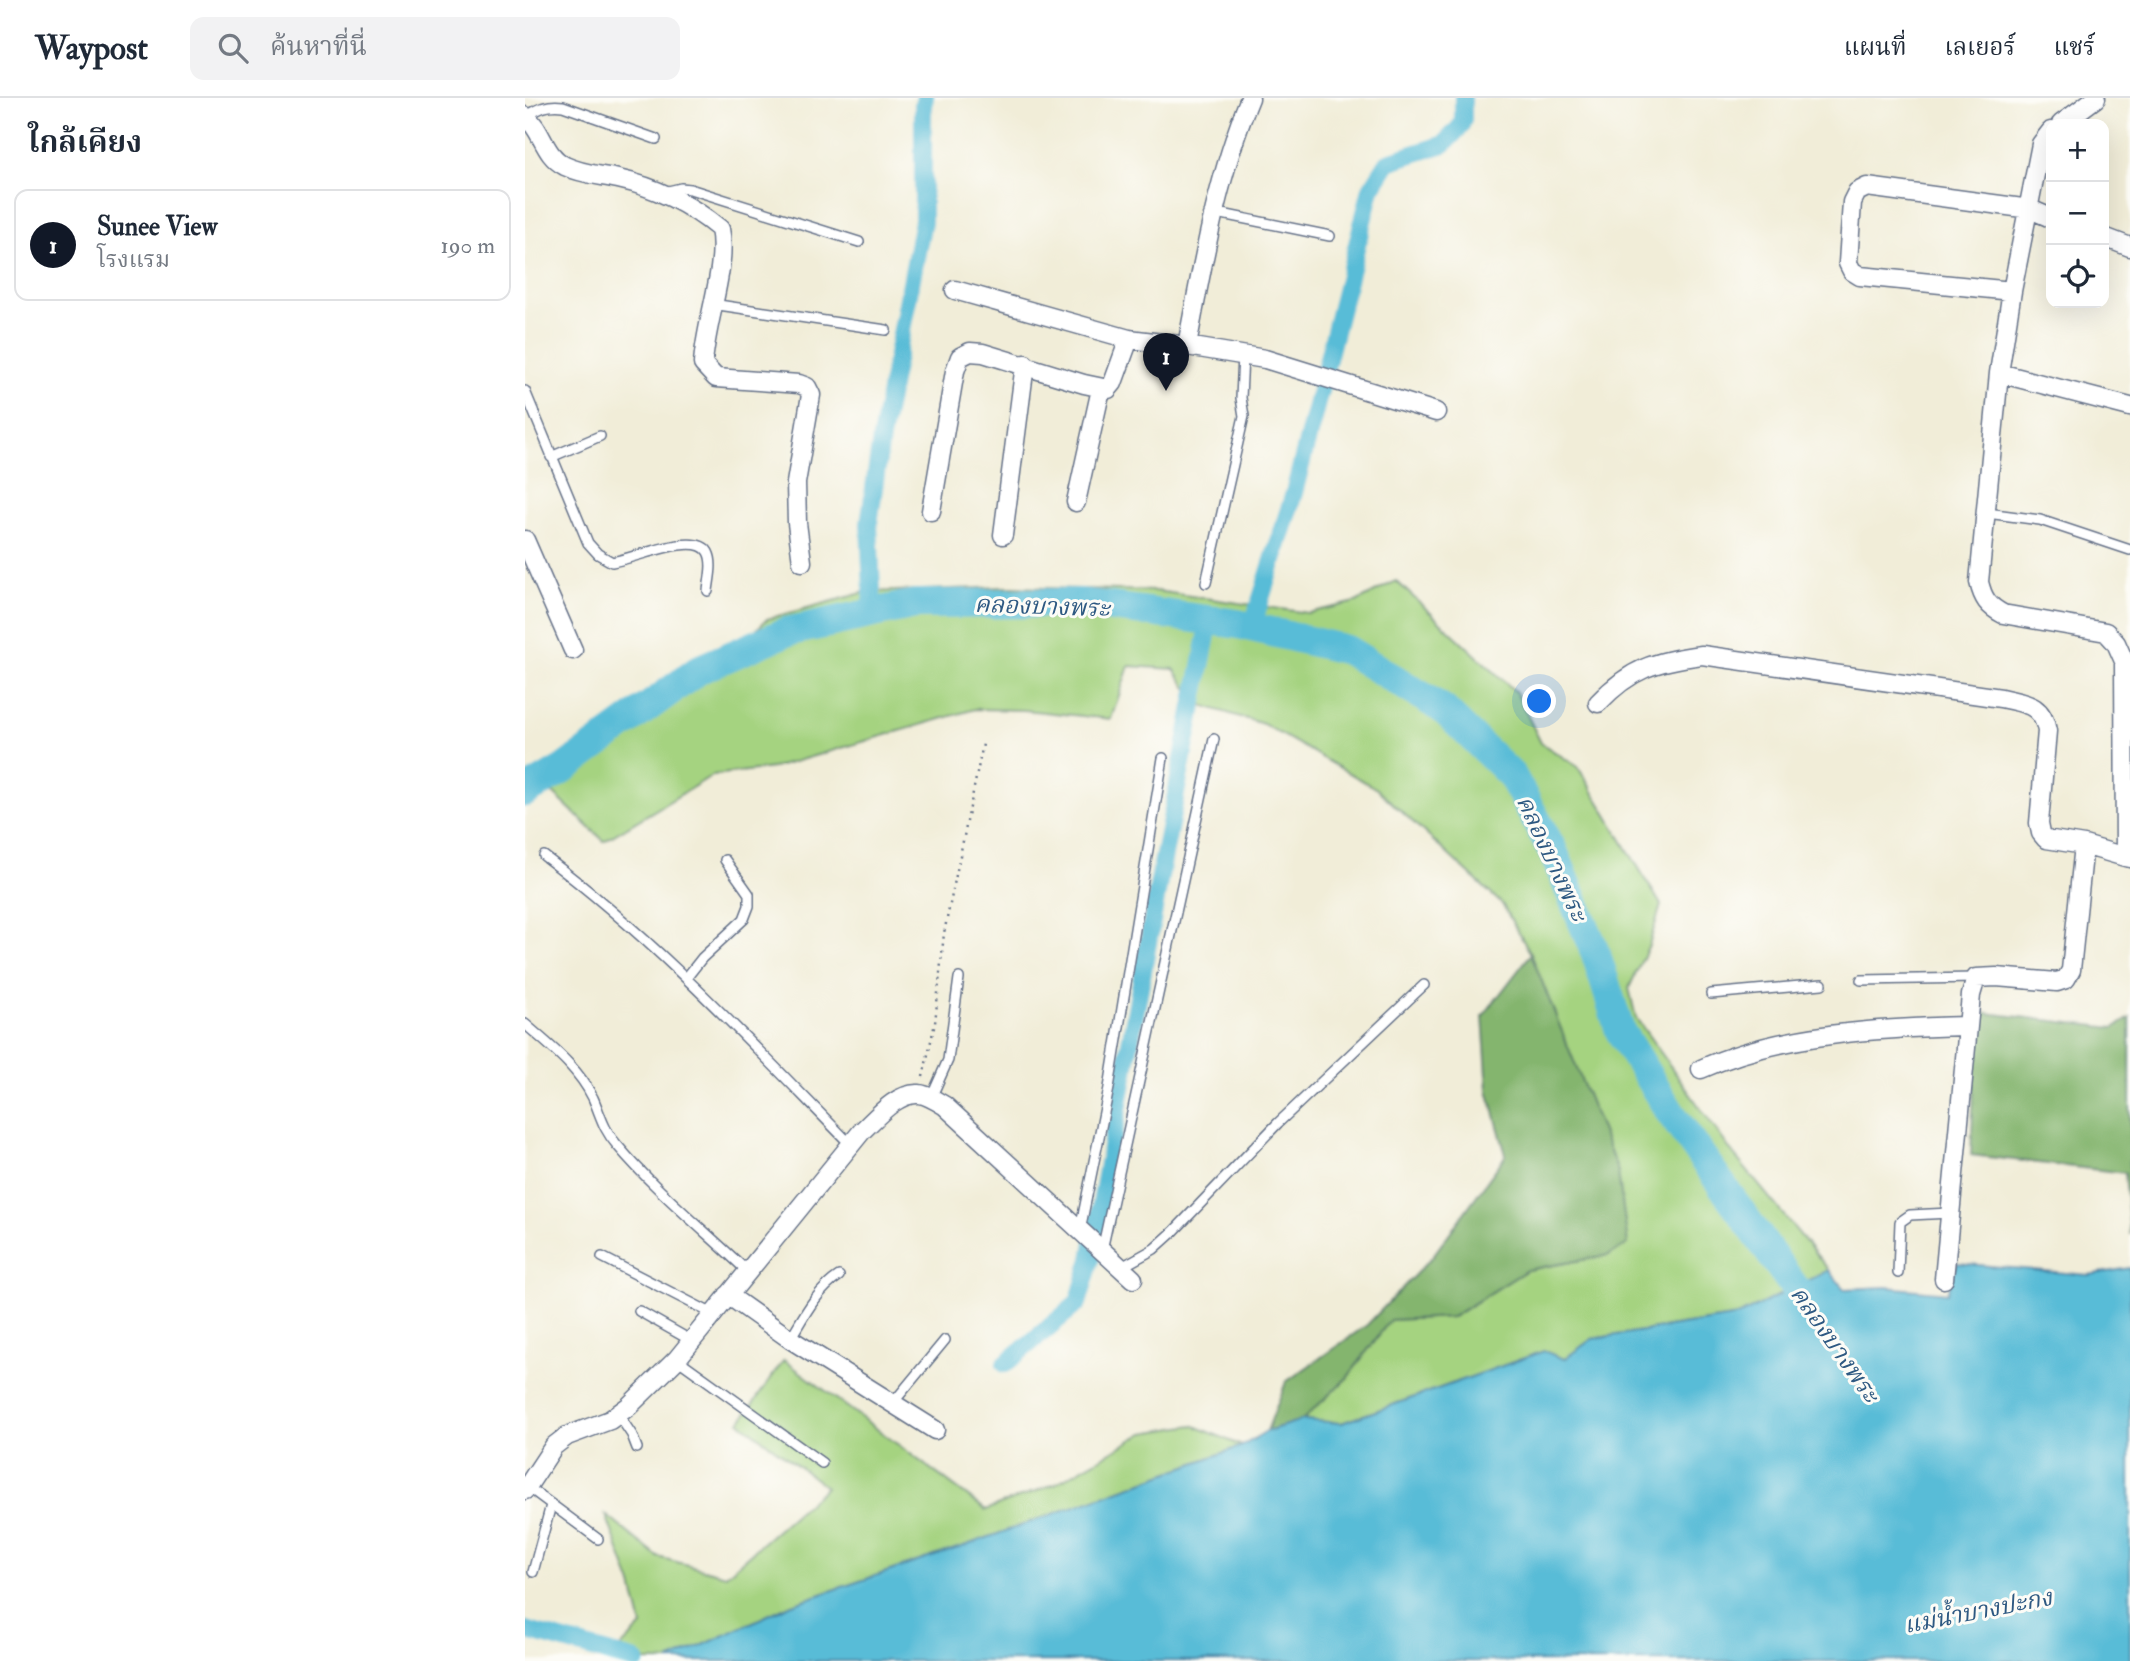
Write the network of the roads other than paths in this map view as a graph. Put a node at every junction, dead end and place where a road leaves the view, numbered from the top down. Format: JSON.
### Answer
{"nodes":[{"id":1,"x":1250,"y":98,"type":"edge"},
{"id":2,"x":2096,"y":98,"type":"edge"},
{"id":3,"x":526,"y":116,"type":"edge"},
{"id":4,"x":2068,"y":119,"type":"edge"},
{"id":5,"x":2046,"y":138,"type":"edge"},
{"id":6,"x":656,"y":139,"type":"dead end"},
{"id":7,"x":662,"y":192,"type":"junction"},
{"id":8,"x":2030,"y":209,"type":"junction"},
{"id":9,"x":1212,"y":212,"type":"junction"},
{"id":10,"x":2046,"y":216,"type":"edge"},
{"id":11,"x":1330,"y":236,"type":"dead end"},
{"id":12,"x":2109,"y":239,"type":"edge"},
{"id":13,"x":859,"y":242,"type":"dead end"},
{"id":14,"x":2130,"y":247,"type":"edge"},
{"id":15,"x":955,"y":290,"type":"dead end"},
{"id":16,"x":2012,"y":291,"type":"junction"},
{"id":17,"x":712,"y":304,"type":"junction"},
{"id":18,"x":886,"y":330,"type":"dead end"},
{"id":19,"x":1129,"y":339,"type":"junction"},
{"id":20,"x":1187,"y":346,"type":"junction"},
{"id":21,"x":1243,"y":355,"type":"junction"},
{"id":22,"x":1025,"y":365,"type":"junction"},
{"id":23,"x":1999,"y":373,"type":"junction"},
{"id":24,"x":1101,"y":389,"type":"junction"},
{"id":25,"x":525,"y":391,"type":"edge"},
{"id":26,"x":2130,"y":407,"type":"edge"},
{"id":27,"x":1436,"y":412,"type":"dead end"},
{"id":28,"x":600,"y":436,"type":"dead end"},
{"id":29,"x":551,"y":457,"type":"junction"},
{"id":30,"x":1076,"y":502,"type":"dead end"},
{"id":31,"x":931,"y":511,"type":"dead end"},
{"id":32,"x":1987,"y":513,"type":"junction"},
{"id":33,"x":1003,"y":535,"type":"dead end"},
{"id":34,"x":525,"y":540,"type":"edge"},
{"id":35,"x":2130,"y":550,"type":"edge"},
{"id":36,"x":802,"y":562,"type":"dead end"},
{"id":37,"x":1206,"y":583,"type":"dead end"},
{"id":38,"x":708,"y":591,"type":"dead end"},
{"id":39,"x":573,"y":650,"type":"dead end"},
{"id":40,"x":1598,"y":703,"type":"dead end"},
{"id":41,"x":1214,"y":739,"type":"dead end"},
{"id":42,"x":1163,"y":758,"type":"dead end"},
{"id":43,"x":2084,"y":845,"type":"junction"},
{"id":44,"x":544,"y":856,"type":"dead end"},
{"id":45,"x":2127,"y":857,"type":"edge"},
{"id":46,"x":725,"y":860,"type":"dead end"},
{"id":47,"x":687,"y":977,"type":"junction"},
{"id":48,"x":959,"y":978,"type":"dead end"},
{"id":49,"x":1976,"y":978,"type":"junction"},
{"id":50,"x":1861,"y":980,"type":"dead end"},
{"id":51,"x":1822,"y":984,"type":"dead end"},
{"id":52,"x":1424,"y":985,"type":"dead end"},
{"id":53,"x":1711,"y":994,"type":"dead end"},
{"id":54,"x":525,"y":1024,"type":"edge"},
{"id":55,"x":1968,"y":1026,"type":"junction"},
{"id":56,"x":1701,"y":1069,"type":"dead end"},
{"id":57,"x":925,"y":1096,"type":"junction"},
{"id":58,"x":851,"y":1145,"type":"junction"},
{"id":59,"x":1950,"y":1213,"type":"junction"},
{"id":60,"x":1080,"y":1230,"type":"junction"},
{"id":61,"x":1102,"y":1251,"type":"junction"},
{"id":62,"x":602,"y":1257,"type":"dead end"},
{"id":63,"x":747,"y":1271,"type":"junction"},
{"id":64,"x":1127,"y":1273,"type":"joint"},
{"id":65,"x":1898,"y":1273,"type":"dead end"},
{"id":66,"x":839,"y":1276,"type":"dead end"},
{"id":67,"x":1944,"y":1279,"type":"dead end"},
{"id":68,"x":728,"y":1296,"type":"junction"},
{"id":69,"x":639,"y":1311,"type":"dead end"},
{"id":70,"x":713,"y":1314,"type":"junction"},
{"id":71,"x":790,"y":1339,"type":"junction"},
{"id":72,"x":944,"y":1340,"type":"dead end"},
{"id":73,"x":692,"y":1341,"type":"junction"},
{"id":74,"x":677,"y":1359,"type":"junction"},
{"id":75,"x":893,"y":1404,"type":"junction"},
{"id":76,"x":618,"y":1413,"type":"junction"},
{"id":77,"x":935,"y":1430,"type":"dead end"},
{"id":78,"x":636,"y":1448,"type":"dead end"},
{"id":79,"x":822,"y":1463,"type":"dead end"},
{"id":80,"x":526,"y":1488,"type":"edge"},
{"id":81,"x":551,"y":1505,"type":"junction"},
{"id":82,"x":598,"y":1539,"type":"dead end"},
{"id":83,"x":533,"y":1573,"type":"dead end"}],
"edges":[{"from":1,"to":9,"type":"street"},
{"from":2,"to":4,"type":"street"},
{"from":3,"to":6,"type":"lane"},
{"from":3,"to":7,"type":"street"},
{"from":5,"to":8,"type":"street"},
{"from":7,"to":13,"type":"lane"},
{"from":7,"to":17,"type":"street"},
{"from":8,"to":10,"type":"street"},
{"from":8,"to":16,"type":"street"},
{"from":8,"to":16,"type":"street"},
{"from":9,"to":11,"type":"lane"},
{"from":9,"to":20,"type":"street"},
{"from":12,"to":14,"type":"street"},
{"from":15,"to":19,"type":"street"},
{"from":16,"to":23,"type":"street"},
{"from":17,"to":18,"type":"lane"},
{"from":17,"to":36,"type":"street"},
{"from":19,"to":20,"type":"street"},
{"from":19,"to":24,"type":"street"},
{"from":20,"to":21,"type":"street"},
{"from":21,"to":27,"type":"street"},
{"from":21,"to":37,"type":"lane"},
{"from":22,"to":24,"type":"street"},
{"from":22,"to":31,"type":"street"},
{"from":22,"to":33,"type":"street"},
{"from":23,"to":26,"type":"street"},
{"from":23,"to":32,"type":"street"},
{"from":24,"to":30,"type":"street"},
{"from":25,"to":29,"type":"lane"},
{"from":28,"to":29,"type":"lane"},
{"from":29,"to":38,"type":"lane"},
{"from":32,"to":35,"type":"lane"},
{"from":32,"to":45,"type":"street"},
{"from":34,"to":39,"type":"street"},
{"from":40,"to":43,"type":"street"},
{"from":41,"to":61,"type":"lane"},
{"from":42,"to":60,"type":"lane"},
{"from":43,"to":45,"type":"street"},
{"from":43,"to":49,"type":"street"},
{"from":44,"to":47,"type":"lane"},
{"from":46,"to":47,"type":"lane"},
{"from":47,"to":58,"type":"lane"},
{"from":48,"to":57,"type":"lane"},
{"from":49,"to":50,"type":"lane"},
{"from":49,"to":55,"type":"street"},
{"from":51,"to":53,"type":"lane"},
{"from":52,"to":64,"type":"lane"},
{"from":54,"to":63,"type":"lane"},
{"from":55,"to":56,"type":"street"},
{"from":55,"to":59,"type":"street"},
{"from":57,"to":58,"type":"street"},
{"from":57,"to":60,"type":"street"},
{"from":58,"to":63,"type":"street"},
{"from":59,"to":65,"type":"lane"},
{"from":59,"to":67,"type":"street"},
{"from":60,"to":61,"type":"street"},
{"from":61,"to":64,"type":"street"},
{"from":62,"to":70,"type":"lane"},
{"from":63,"to":68,"type":"street"},
{"from":66,"to":71,"type":"lane"},
{"from":68,"to":70,"type":"street"},
{"from":68,"to":71,"type":"street"},
{"from":69,"to":73,"type":"lane"},
{"from":70,"to":73,"type":"street"},
{"from":71,"to":75,"type":"street"},
{"from":72,"to":75,"type":"lane"},
{"from":73,"to":74,"type":"street"},
{"from":74,"to":76,"type":"street"},
{"from":74,"to":79,"type":"lane"},
{"from":75,"to":77,"type":"street"},
{"from":76,"to":78,"type":"lane"},
{"from":76,"to":80,"type":"street"},
{"from":80,"to":81,"type":"lane"},
{"from":81,"to":82,"type":"lane"},
{"from":81,"to":83,"type":"lane"}]}
